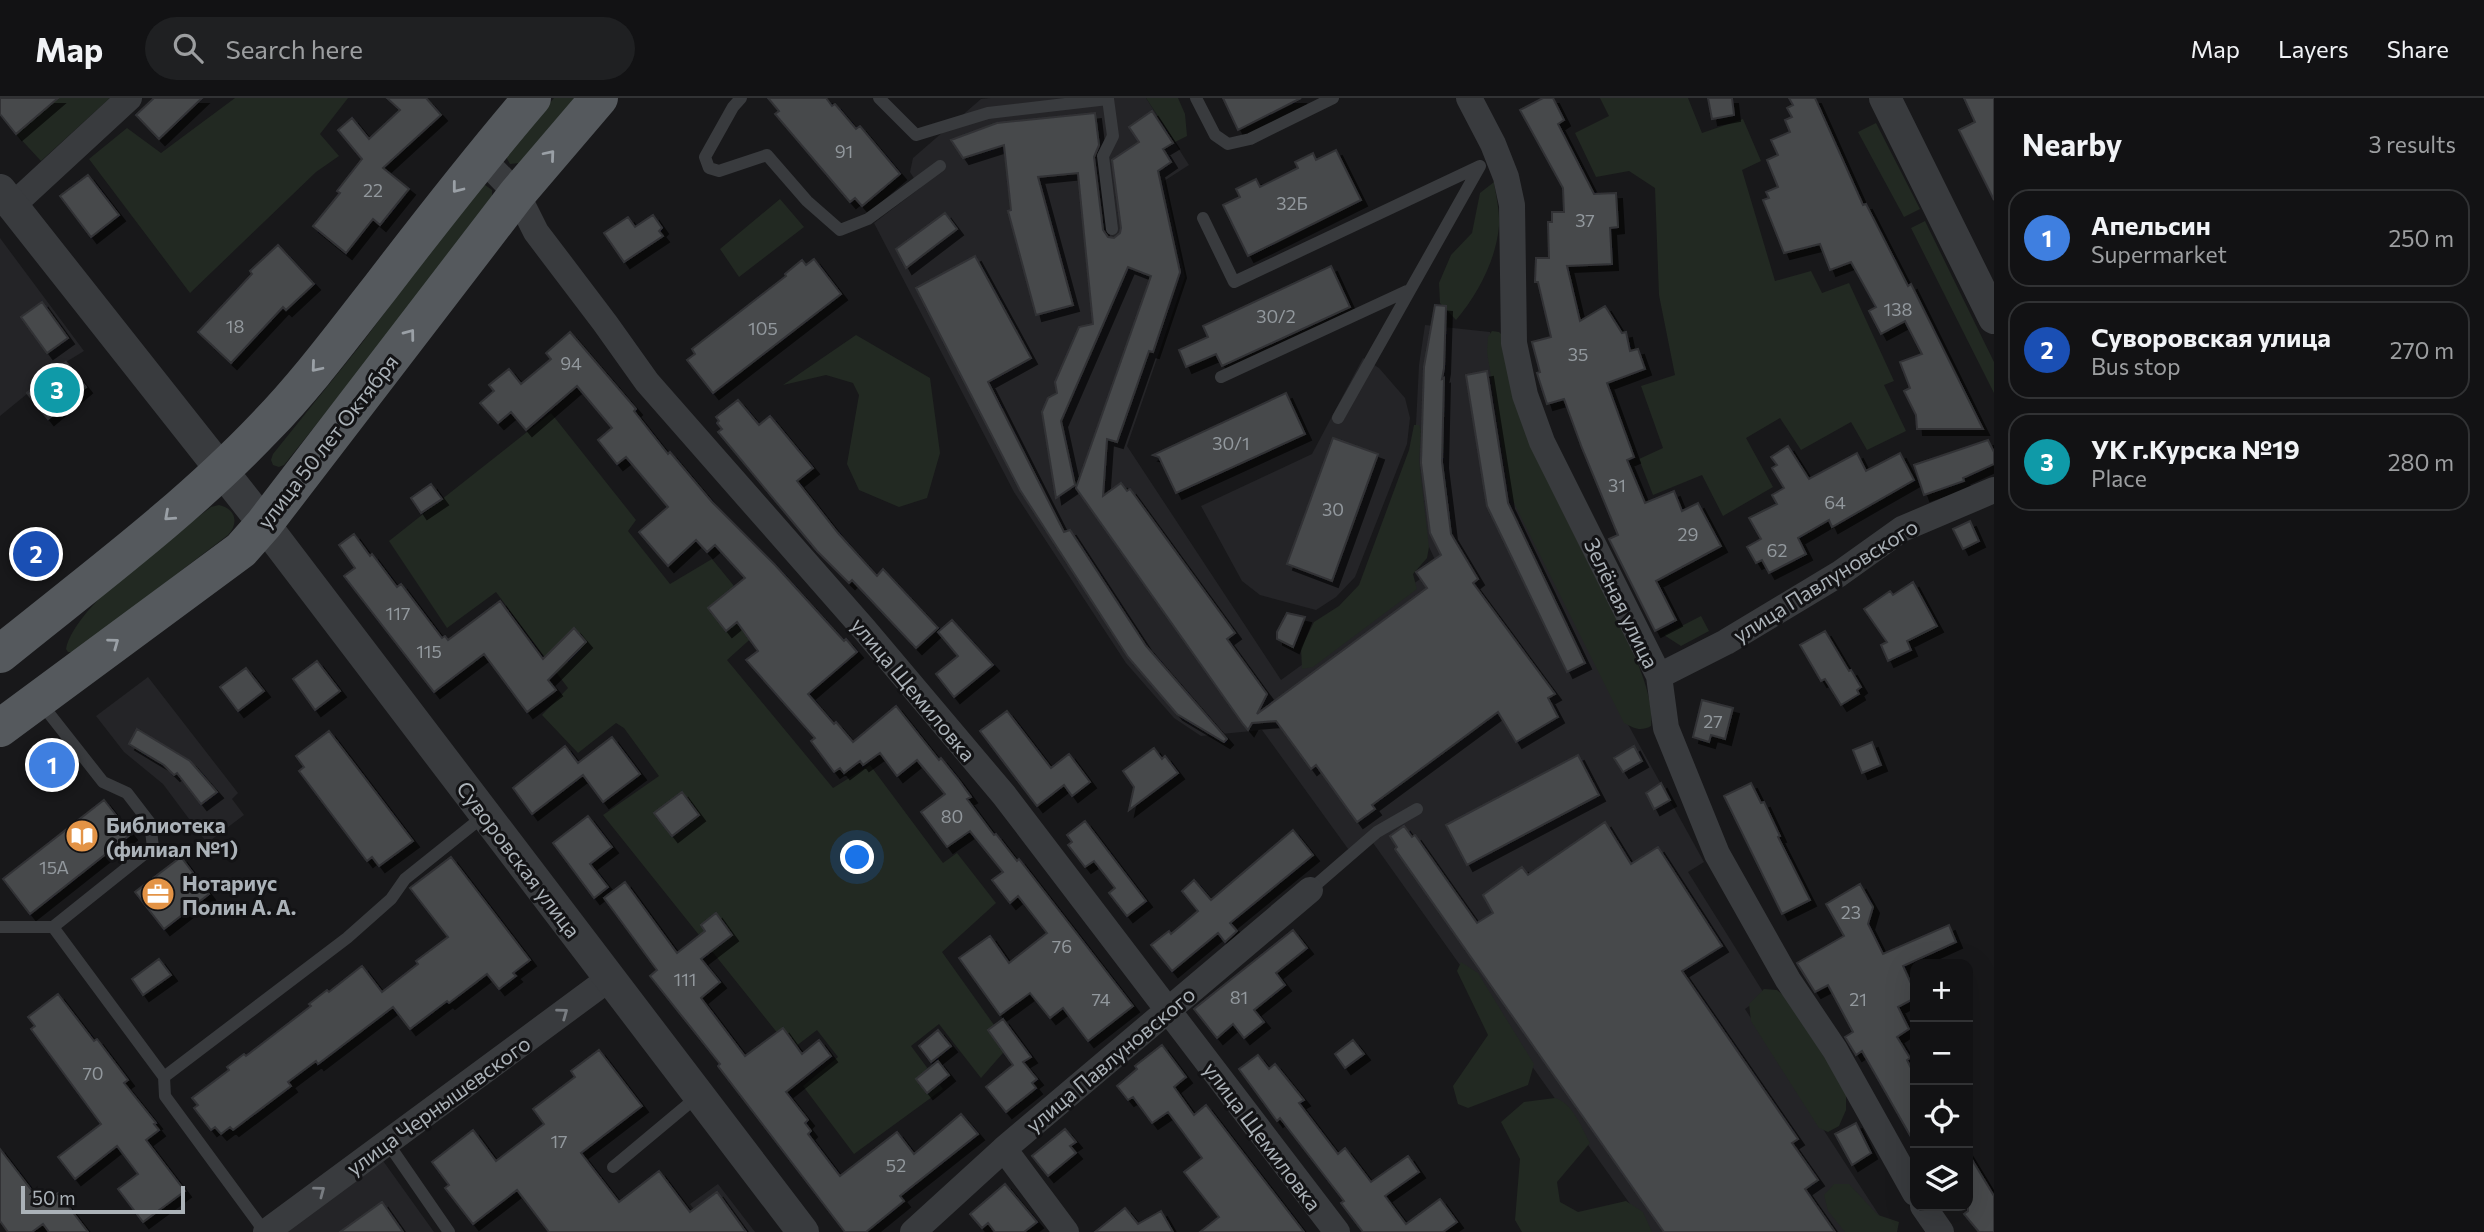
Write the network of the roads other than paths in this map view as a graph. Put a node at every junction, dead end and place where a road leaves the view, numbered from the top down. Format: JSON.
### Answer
{"nodes":[{"id":1,"x":129,"y":98,"type":"edge"},
{"id":2,"x":532,"y":98,"type":"edge"},
{"id":3,"x":599,"y":98,"type":"edge"},
{"id":4,"x":741,"y":98,"type":"edge"},
{"id":5,"x":879,"y":98,"type":"edge"},
{"id":6,"x":1196,"y":98,"type":"edge"},
{"id":7,"x":1333,"y":98,"type":"edge"},
{"id":8,"x":1469,"y":98,"type":"edge"},
{"id":9,"x":1885,"y":98,"type":"edge"},
{"id":10,"x":1487,"y":155,"type":"junction"},
{"id":11,"x":481,"y":157,"type":"junction"},
{"id":12,"x":940,"y":166,"type":"dead end"},
{"id":13,"x":517,"y":194,"type":"junction"},
{"id":14,"x":6,"y":198,"type":"edge"},
{"id":15,"x":1203,"y":218,"type":"dead end"},
{"id":16,"x":1112,"y":229,"type":"dead end"},
{"id":17,"x":1408,"y":291,"type":"junction"},
{"id":18,"x":1994,"y":318,"type":"edge"},
{"id":19,"x":1221,"y":377,"type":"dead end"},
{"id":20,"x":1338,"y":418,"type":"dead end"},
{"id":21,"x":221,"y":471,"type":"junction"},
{"id":22,"x":1994,"y":490,"type":"edge"},
{"id":23,"x":264,"y":524,"type":"junction"},
{"id":24,"x":48,"y":615,"type":"junction"},
{"id":25,"x":0,"y":655,"type":"edge"},
{"id":26,"x":81,"y":667,"type":"junction"},
{"id":27,"x":1659,"y":676,"type":"junction"},
{"id":28,"x":36,"y":701,"type":"junction"},
{"id":29,"x":0,"y":728,"type":"edge"},
{"id":30,"x":1417,"y":809,"type":"dead end"},
{"id":31,"x":485,"y":815,"type":"junction"},
{"id":32,"x":1310,"y":890,"type":"joint"},
{"id":33,"x":0,"y":927,"type":"edge"},
{"id":34,"x":53,"y":927,"type":"junction"},
{"id":35,"x":610,"y":978,"type":"junction"},
{"id":36,"x":1168,"y":1011,"type":"junction"},
{"id":37,"x":164,"y":1077,"type":"junction"},
{"id":38,"x":698,"y":1096,"type":"junction"},
{"id":39,"x":387,"y":1141,"type":"junction"},
{"id":40,"x":1004,"y":1149,"type":"junction"},
{"id":41,"x":612,"y":1167,"type":"dead end"},
{"id":42,"x":1910,"y":1184,"type":"edge"},
{"id":43,"x":1926,"y":1211,"type":"edge"},
{"id":44,"x":265,"y":1232,"type":"edge"},
{"id":45,"x":449,"y":1232,"type":"edge"},
{"id":46,"x":803,"y":1232,"type":"edge"},
{"id":47,"x":913,"y":1232,"type":"edge"},
{"id":48,"x":1066,"y":1232,"type":"edge"},
{"id":49,"x":1337,"y":1232,"type":"edge"},
{"id":50,"x":1941,"y":1232,"type":"edge"}],
"edges":[{"from":1,"to":14,"type":"street"},
{"from":2,"to":11,"type":"main road"},
{"from":13,"to":3,"type":"main road","name":"улица 50 лет Октября","one_way":true},
{"from":4,"to":12,"type":"lane"},
{"from":5,"to":16,"type":"lane"},
{"from":6,"to":7,"type":"lane"},
{"from":8,"to":10,"type":"street","name":"Зелёная улица"},
{"from":9,"to":18,"type":"street"},
{"from":10,"to":15,"type":"lane"},
{"from":10,"to":17,"type":"lane"},
{"from":10,"to":27,"type":"street","name":"Зелёная улица"},
{"from":11,"to":13,"type":"street","name":"улица Щемиловка"},
{"from":11,"to":21,"type":"main road","one_way":true},
{"from":23,"to":13,"type":"main road","name":"улица 50 лет Октября","one_way":true},
{"from":13,"to":36,"type":"street","name":"улица Щемиловка"},
{"from":14,"to":21,"type":"street","name":"Суворовская улица"},
{"from":17,"to":19,"type":"lane"},
{"from":17,"to":20,"type":"lane"},
{"from":21,"to":23,"type":"street","name":"Суворовская улица"},
{"from":21,"to":24,"type":"main road","one_way":true},
{"from":22,"to":27,"type":"street","name":"улица Павлуновского"},
{"from":26,"to":23,"type":"main road","name":"улица 50 лет Октября","one_way":true},
{"from":23,"to":31,"type":"street","name":"Суворовская улица"},
{"from":24,"to":25,"type":"main road"},
{"from":24,"to":26,"type":"main road"},
{"from":25,"to":28,"type":"main road"},
{"from":26,"to":28,"type":"main road","name":"улица 50 лет Октября"},
{"from":27,"to":42,"type":"street","name":"Зелёная улица"},
{"from":28,"to":29,"type":"main road","name":"улица 50 лет Октября"},
{"from":28,"to":34,"type":"lane"},
{"from":30,"to":32,"type":"lane"},
{"from":31,"to":35,"type":"street","name":"Суворовская улица"},
{"from":31,"to":37,"type":"lane"},
{"from":32,"to":36,"type":"street","name":"улица Павлуновского"},
{"from":33,"to":34,"type":"lane"},
{"from":34,"to":37,"type":"lane"},
{"from":35,"to":38,"type":"street","name":"Суворовская улица"},
{"from":39,"to":35,"type":"street","name":"улица Чернышевского","one_way":true},
{"from":36,"to":40,"type":"street","name":"улица Павлуновского"},
{"from":36,"to":49,"type":"street","name":"улица Щемиловка"},
{"from":37,"to":44,"type":"lane"},
{"from":38,"to":41,"type":"lane"},
{"from":38,"to":46,"type":"street","name":"Суворовская улица"},
{"from":44,"to":39,"type":"street","name":"улица Чернышевского","one_way":true},
{"from":39,"to":45,"type":"lane"},
{"from":40,"to":47,"type":"street","name":"улица Павлуновского"},
{"from":40,"to":48,"type":"street"},
{"from":43,"to":50,"type":"street"}]}
